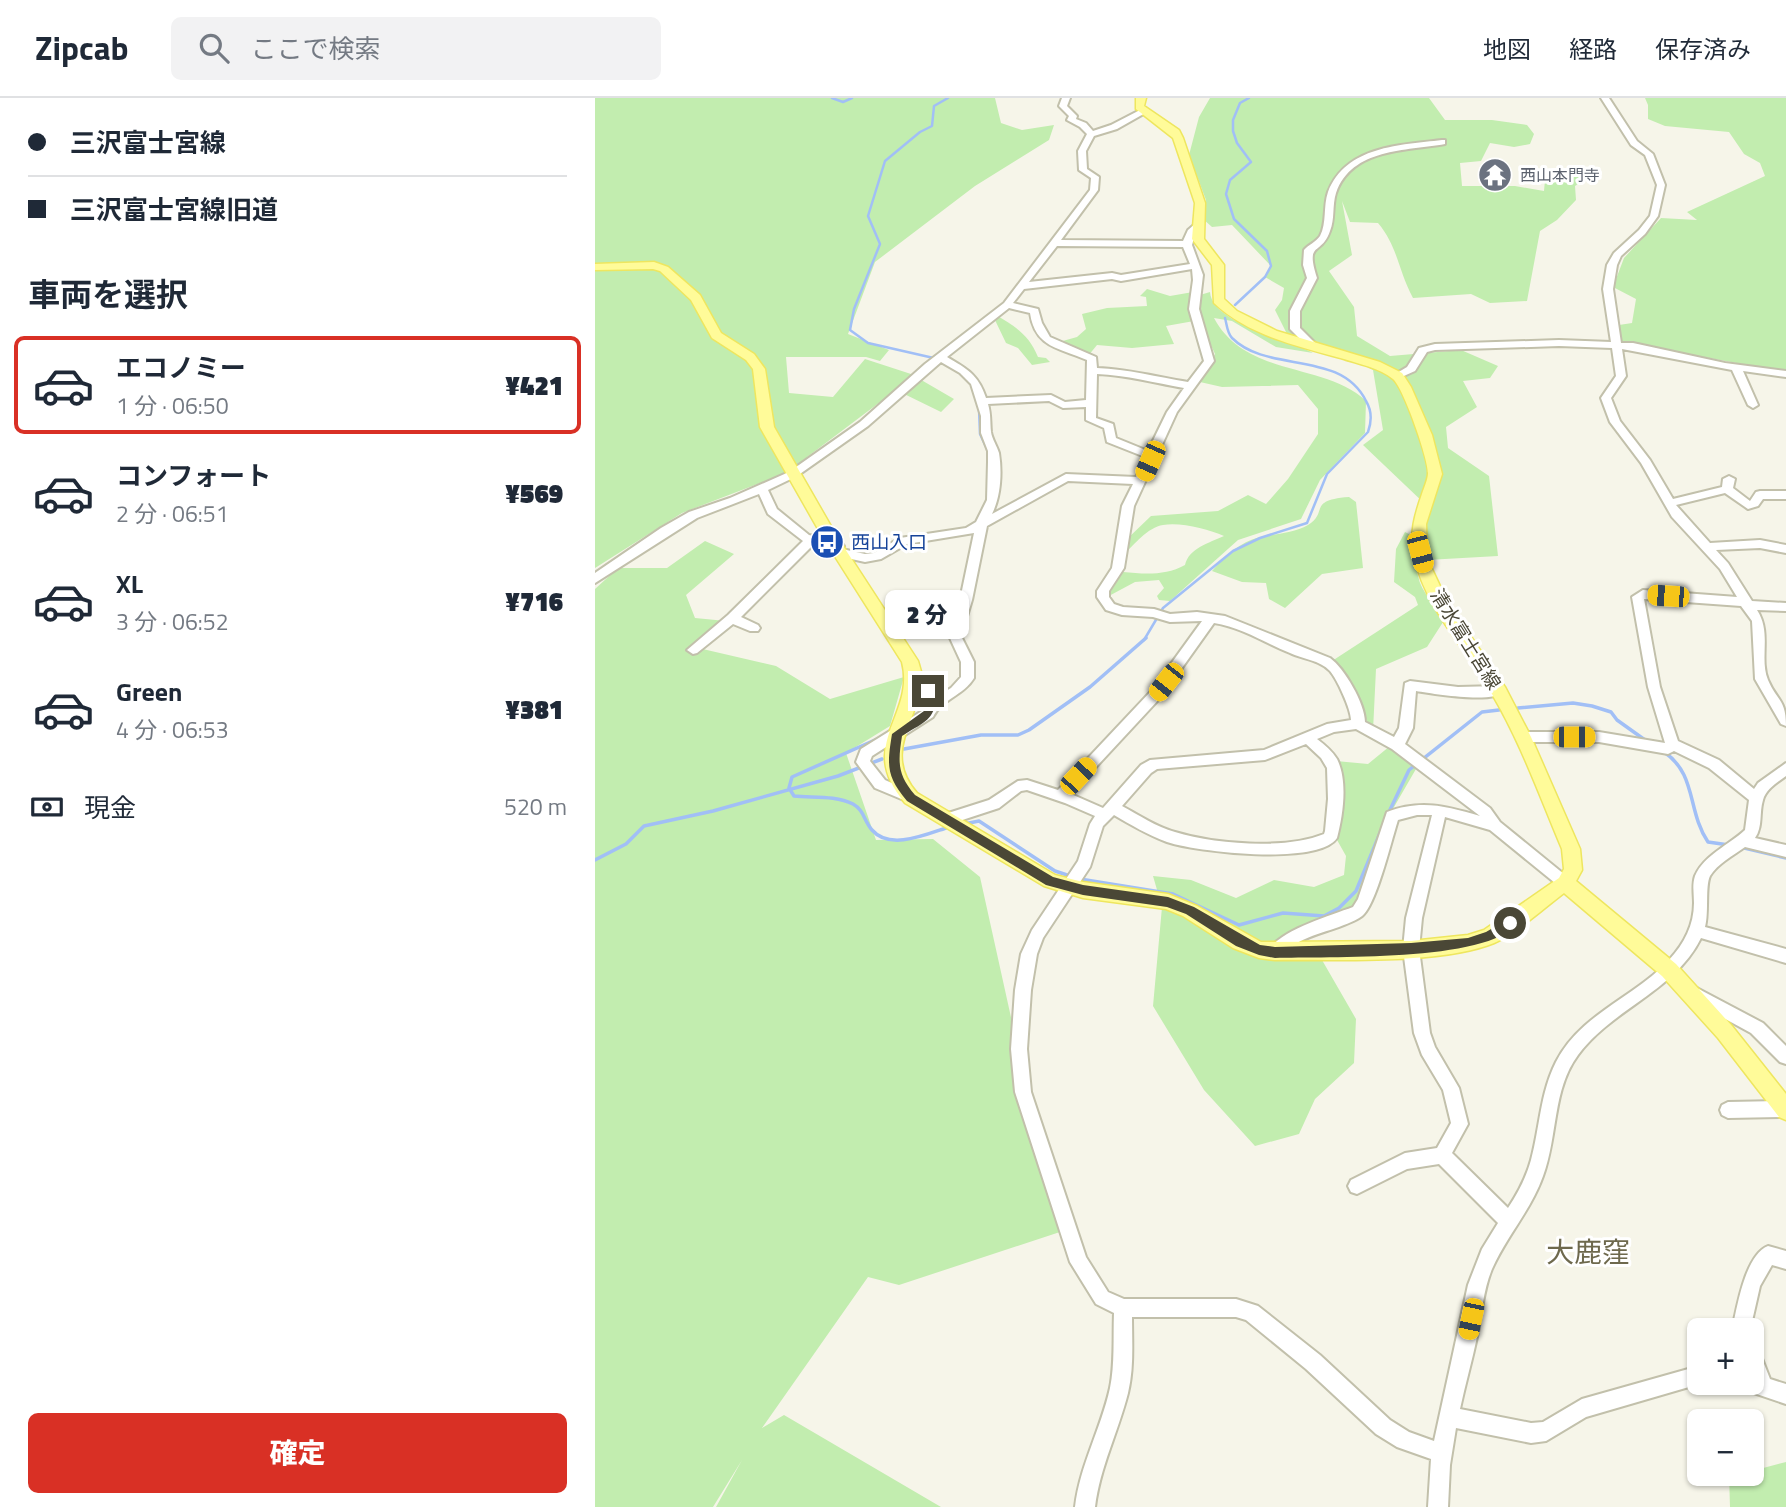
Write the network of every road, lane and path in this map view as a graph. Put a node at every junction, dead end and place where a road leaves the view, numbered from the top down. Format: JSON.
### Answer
{"nodes":[{"id":1,"x":1066,"y":98,"type":"edge"},
{"id":2,"x":1605,"y":98,"type":"edge"},
{"id":3,"x":1142,"y":105,"type":"edge"},
{"id":4,"x":1091,"y":134,"type":"junction"},
{"id":5,"x":1441,"y":142,"type":"dead end"},
{"id":6,"x":1198,"y":226,"type":"junction"},
{"id":7,"x":1054,"y":243,"type":"junction"},
{"id":8,"x":1188,"y":244,"type":"junction"},
{"id":9,"x":1195,"y":266,"type":"junction"},
{"id":10,"x":595,"y":267,"type":"edge"},
{"id":11,"x":1022,"y":286,"type":"junction"},
{"id":12,"x":1217,"y":287,"type":"junction"},
{"id":13,"x":1196,"y":291,"type":"junction"},
{"id":14,"x":1007,"y":305,"type":"junction"},
{"id":15,"x":1312,"y":345,"type":"junction"},
{"id":16,"x":1618,"y":345,"type":"junction"},
{"id":17,"x":937,"y":359,"type":"junction"},
{"id":18,"x":1737,"y":368,"type":"junction"},
{"id":19,"x":1094,"y":371,"type":"junction"},
{"id":20,"x":1786,"y":374,"type":"edge"},
{"id":21,"x":1397,"y":376,"type":"junction"},
{"id":22,"x":1191,"y":386,"type":"junction"},
{"id":23,"x":981,"y":401,"type":"junction"},
{"id":24,"x":1091,"y":403,"type":"junction"},
{"id":25,"x":1753,"y":405,"type":"dead end"},
{"id":26,"x":1152,"y":456,"type":"junction"},
{"id":27,"x":793,"y":474,"type":"junction"},
{"id":28,"x":1141,"y":481,"type":"junction"},
{"id":29,"x":762,"y":488,"type":"junction"},
{"id":30,"x":1786,"y":495,"type":"edge"},
{"id":31,"x":1670,"y":503,"type":"junction"},
{"id":32,"x":975,"y":529,"type":"junction"},
{"id":33,"x":811,"y":540,"type":"junction"},
{"id":34,"x":1709,"y":547,"type":"junction"},
{"id":35,"x":1786,"y":549,"type":"edge"},
{"id":36,"x":840,"y":550,"type":"junction"},
{"id":37,"x":595,"y":579,"type":"edge"},
{"id":38,"x":1746,"y":603,"type":"junction"},
{"id":39,"x":1786,"y":607,"type":"edge"},
{"id":40,"x":732,"y":618,"type":"junction"},
{"id":41,"x":1211,"y":618,"type":"junction"},
{"id":42,"x":754,"y":628,"type":"dead end"},
{"id":43,"x":694,"y":650,"type":"dead end"},
{"id":44,"x":914,"y":673,"type":"junction"},
{"id":45,"x":1499,"y":691,"type":"junction"},
{"id":46,"x":931,"y":706,"type":"junction"},
{"id":47,"x":1786,"y":722,"type":"edge"},
{"id":48,"x":1358,"y":724,"type":"junction"},
{"id":49,"x":897,"y":734,"type":"junction"},
{"id":50,"x":1307,"y":737,"type":"junction"},
{"id":51,"x":1523,"y":737,"type":"junction"},
{"id":52,"x":1672,"y":744,"type":"junction"},
{"id":53,"x":1397,"y":745,"type":"junction"},
{"id":54,"x":1786,"y":768,"type":"edge"},
{"id":55,"x":1061,"y":795,"type":"junction"},
{"id":56,"x":911,"y":798,"type":"junction"},
{"id":57,"x":1756,"y":798,"type":"junction"},
{"id":58,"x":1440,"y":810,"type":"junction"},
{"id":59,"x":1110,"y":812,"type":"junction"},
{"id":60,"x":953,"y":823,"type":"junction"},
{"id":61,"x":1495,"y":826,"type":"junction"},
{"id":62,"x":1744,"y":841,"type":"junction"},
{"id":63,"x":1786,"y":851,"type":"edge"},
{"id":64,"x":1073,"y":882,"type":"junction"},
{"id":65,"x":1565,"y":883,"type":"junction"},
{"id":66,"x":1697,"y":931,"type":"junction"},
{"id":67,"x":1411,"y":949,"type":"junction"},
{"id":68,"x":1275,"y":953,"type":"junction"},
{"id":69,"x":1786,"y":956,"type":"edge"},
{"id":70,"x":1669,"y":970,"type":"junction"},
{"id":71,"x":1684,"y":988,"type":"junction"},
{"id":72,"x":1786,"y":1057,"type":"edge"},
{"id":73,"x":1786,"y":1109,"type":"edge"},
{"id":74,"x":1728,"y":1111,"type":"dead end"},
{"id":75,"x":1442,"y":1155,"type":"junction"},
{"id":76,"x":1357,"y":1186,"type":"dead end"},
{"id":77,"x":1508,"y":1220,"type":"junction"},
{"id":78,"x":1786,"y":1260,"type":"edge"},
{"id":79,"x":1123,"y":1308,"type":"junction"},
{"id":80,"x":1744,"y":1318,"type":"edge"},
{"id":81,"x":1687,"y":1379,"type":"edge"},
{"id":82,"x":1764,"y":1387,"type":"edge"},
{"id":83,"x":1786,"y":1394,"type":"edge"},
{"id":84,"x":1449,"y":1417,"type":"junction"},
{"id":85,"x":1441,"y":1453,"type":"junction"},
{"id":86,"x":1085,"y":1507,"type":"edge"},
{"id":87,"x":1438,"y":1507,"type":"edge"}],
"edges":[{"from":1,"to":4,"type":"street"},
{"from":2,"to":16,"type":"street"},
{"from":3,"to":4,"type":"street"},
{"from":3,"to":6,"type":"main road"},
{"from":4,"to":7,"type":"street"},
{"from":5,"to":15,"type":"street"},
{"from":6,"to":8,"type":"street"},
{"from":6,"to":12,"type":"main road"},
{"from":7,"to":8,"type":"street"},
{"from":7,"to":11,"type":"street"},
{"from":8,"to":9,"type":"street"},
{"from":9,"to":11,"type":"street"},
{"from":9,"to":13,"type":"street"},
{"from":10,"to":27,"type":"main road"},
{"from":11,"to":14,"type":"street"},
{"from":12,"to":13,"type":"street"},
{"from":12,"to":15,"type":"main road"},
{"from":13,"to":22,"type":"street"},
{"from":14,"to":17,"type":"street"},
{"from":14,"to":19,"type":"street"},
{"from":15,"to":21,"type":"main road"},
{"from":16,"to":18,"type":"street"},
{"from":16,"to":21,"type":"street"},
{"from":16,"to":31,"type":"street"},
{"from":17,"to":23,"type":"street"},
{"from":17,"to":27,"type":"street"},
{"from":18,"to":20,"type":"street"},
{"from":18,"to":25,"type":"street"},
{"from":19,"to":22,"type":"street"},
{"from":19,"to":24,"type":"street"},
{"from":21,"to":45,"type":"main road","name":"清水富士宮線"},
{"from":22,"to":26,"type":"street"},
{"from":23,"to":24,"type":"street"},
{"from":23,"to":32,"type":"street"},
{"from":24,"to":26,"type":"street"},
{"from":26,"to":28,"type":"street"},
{"from":27,"to":29,"type":"street"},
{"from":27,"to":36,"type":"main road"},
{"from":28,"to":32,"type":"street"},
{"from":28,"to":41,"type":"street"},
{"from":29,"to":33,"type":"street"},
{"from":29,"to":37,"type":"street"},
{"from":30,"to":31,"type":"street"},
{"from":31,"to":34,"type":"street"},
{"from":32,"to":36,"type":"street"},
{"from":32,"to":46,"type":"street"},
{"from":33,"to":36,"type":"street"},
{"from":33,"to":40,"type":"street"},
{"from":34,"to":35,"type":"street"},
{"from":34,"to":38,"type":"street"},
{"from":36,"to":44,"type":"main road"},
{"from":38,"to":39,"type":"street"},
{"from":38,"to":47,"type":"street"},
{"from":38,"to":52,"type":"street"},
{"from":40,"to":42,"type":"street"},
{"from":40,"to":43,"type":"street"},
{"from":41,"to":48,"type":"street"},
{"from":41,"to":55,"type":"street"},
{"from":44,"to":46,"type":"street"},
{"from":44,"to":49,"type":"main road"},
{"from":45,"to":51,"type":"main road","name":"清水富士宮線"},
{"from":45,"to":53,"type":"street"},
{"from":46,"to":49,"type":"street"},
{"from":48,"to":50,"type":"street"},
{"from":48,"to":53,"type":"street"},
{"from":49,"to":56,"type":"main road"},
{"from":49,"to":56,"type":"street"},
{"from":50,"to":59,"type":"street"},
{"from":50,"to":59,"type":"street"},
{"from":51,"to":52,"type":"street"},
{"from":51,"to":65,"type":"main road","name":"清水富士宮線"},
{"from":52,"to":57,"type":"street"},
{"from":53,"to":61,"type":"street"},
{"from":54,"to":57,"type":"street"},
{"from":55,"to":59,"type":"street"},
{"from":55,"to":60,"type":"street"},
{"from":56,"to":60,"type":"main road"},
{"from":57,"to":62,"type":"street"},
{"from":58,"to":61,"type":"street"},
{"from":58,"to":67,"type":"street"},
{"from":58,"to":68,"type":"street"},
{"from":59,"to":64,"type":"street"},
{"from":60,"to":64,"type":"main road"},
{"from":61,"to":65,"type":"street"},
{"from":62,"to":63,"type":"street"},
{"from":62,"to":66,"type":"street"},
{"from":64,"to":68,"type":"main road"},
{"from":64,"to":79,"type":"street"},
{"from":65,"to":67,"type":"main road"},
{"from":65,"to":70,"type":"main road"},
{"from":66,"to":69,"type":"street"},
{"from":66,"to":70,"type":"street"},
{"from":67,"to":68,"type":"main road"},
{"from":67,"to":75,"type":"street"},
{"from":70,"to":71,"type":"main road"},
{"from":70,"to":77,"type":"street"},
{"from":71,"to":72,"type":"street"},
{"from":71,"to":73,"type":"main road"},
{"from":73,"to":74,"type":"street"},
{"from":75,"to":76,"type":"street"},
{"from":75,"to":77,"type":"street"},
{"from":77,"to":84,"type":"street"},
{"from":78,"to":80,"type":"street"},
{"from":79,"to":85,"type":"street"},
{"from":79,"to":86,"type":"street"},
{"from":81,"to":84,"type":"street"},
{"from":82,"to":83,"type":"street"},
{"from":84,"to":85,"type":"street"},
{"from":85,"to":87,"type":"street"}]}
